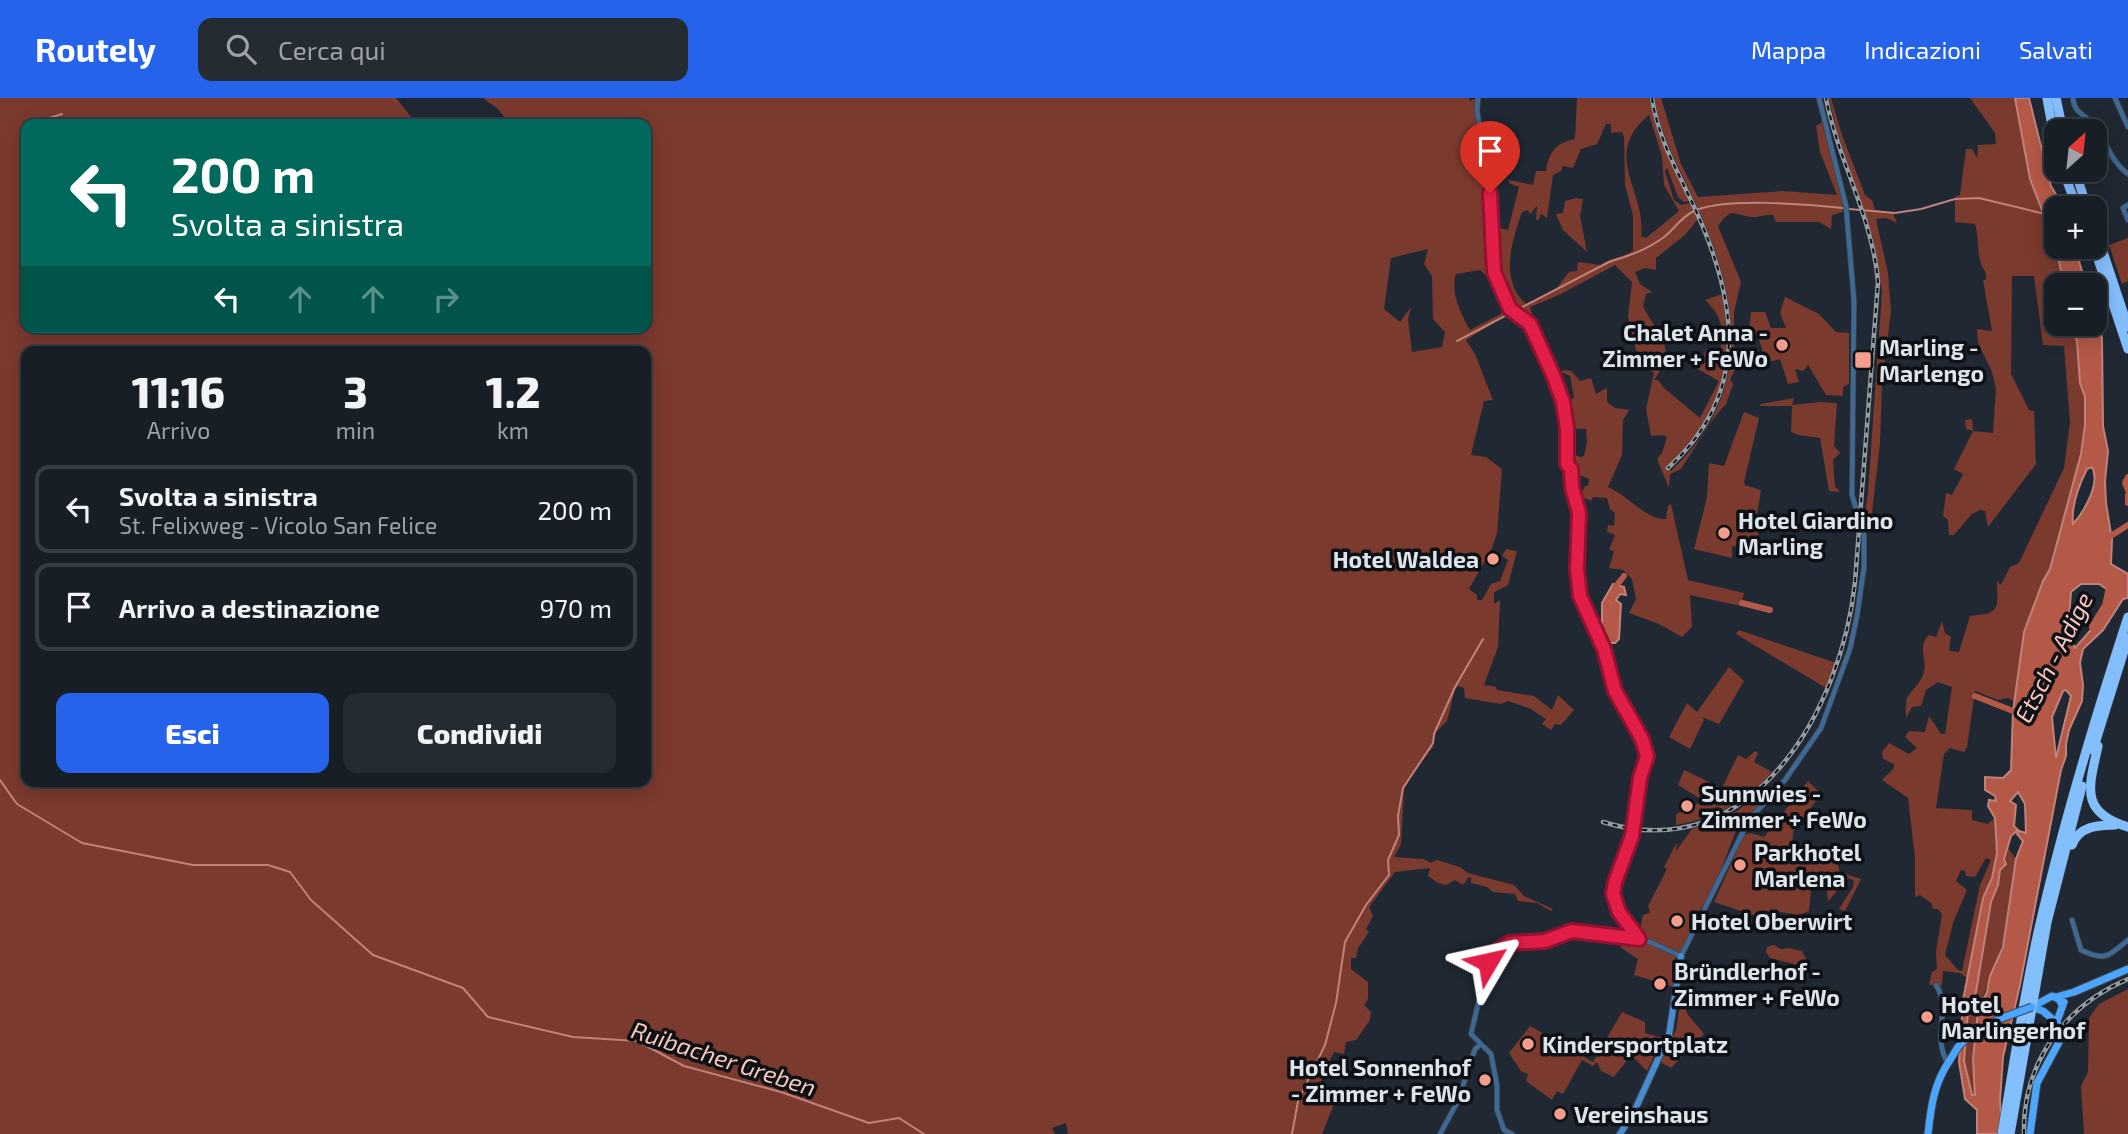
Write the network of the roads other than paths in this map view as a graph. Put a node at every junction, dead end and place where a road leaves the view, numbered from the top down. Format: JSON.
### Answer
{"nodes":[{"id":1,"x":1478,"y":98,"type":"edge"},
{"id":2,"x":1819,"y":98,"type":"edge"},
{"id":3,"x":2073,"y":98,"type":"edge"},
{"id":4,"x":2115,"y":98,"type":"edge"},
{"id":5,"x":2049,"y":99,"type":"edge"},
{"id":6,"x":2052,"y":119,"type":"edge"},
{"id":7,"x":2058,"y":119,"type":"edge"},
{"id":8,"x":2128,"y":127,"type":"edge"},
{"id":9,"x":2128,"y":174,"type":"edge"},
{"id":10,"x":2128,"y":205,"type":"edge"},
{"id":11,"x":2128,"y":220,"type":"edge"},
{"id":12,"x":2101,"y":259,"type":"edge"},
{"id":13,"x":2103,"y":259,"type":"edge"},
{"id":14,"x":2128,"y":327,"type":"edge"},
{"id":15,"x":2128,"y":349,"type":"edge"},
{"id":16,"x":2128,"y":617,"type":"edge"},
{"id":17,"x":2128,"y":638,"type":"edge"},
{"id":18,"x":2107,"y":704,"type":"junction"},
{"id":19,"x":2124,"y":826,"type":"edge"},
{"id":20,"x":2064,"y":856,"type":"junction"},
{"id":21,"x":2072,"y":920,"type":"dead end"},
{"id":22,"x":1639,"y":939,"type":"junction"},
{"id":23,"x":2128,"y":940,"type":"edge"},
{"id":24,"x":1681,"y":956,"type":"junction"},
{"id":25,"x":2128,"y":969,"type":"edge"},
{"id":26,"x":1936,"y":985,"type":"dead end"},
{"id":27,"x":2074,"y":992,"type":"junction"},
{"id":28,"x":2056,"y":997,"type":"junction"},
{"id":29,"x":2038,"y":1006,"type":"junction"},
{"id":30,"x":2061,"y":1009,"type":"junction"},
{"id":31,"x":2057,"y":1024,"type":"junction"},
{"id":32,"x":1480,"y":1045,"type":"junction"},
{"id":33,"x":1948,"y":1063,"type":"junction"},
{"id":34,"x":1440,"y":1134,"type":"edge"},
{"id":35,"x":1512,"y":1134,"type":"edge"},
{"id":36,"x":1620,"y":1134,"type":"edge"},
{"id":37,"x":1928,"y":1134,"type":"edge"},
{"id":38,"x":2002,"y":1134,"type":"edge"},
{"id":39,"x":2010,"y":1134,"type":"edge"},
{"id":40,"x":2030,"y":1134,"type":"edge"}],
"edges":[{"from":1,"to":22,"type":"street","bridge":true},
{"from":2,"to":24,"type":"street"},
{"from":3,"to":9,"type":"street"},
{"from":4,"to":8,"type":"street"},
{"from":5,"to":6,"type":"highway"},
{"from":5,"to":7,"type":"highway"},
{"from":10,"to":11,"type":"street"},
{"from":12,"to":15,"type":"highway"},
{"from":13,"to":14,"type":"highway"},
{"from":16,"to":38,"type":"highway"},
{"from":17,"to":18,"type":"highway"},
{"from":18,"to":19,"type":"highway"},
{"from":18,"to":20,"type":"highway"},
{"from":19,"to":20,"type":"highway"},
{"from":20,"to":39,"type":"highway"},
{"from":21,"to":23,"type":"street"},
{"from":22,"to":24,"type":"street"},
{"from":22,"to":32,"type":"street"},
{"from":24,"to":36,"type":"street"},
{"from":25,"to":27,"type":"main road"},
{"from":26,"to":33,"type":"street"},
{"from":27,"to":28,"type":"main road"},
{"from":27,"to":30,"type":"main road"},
{"from":28,"to":29,"type":"main road"},
{"from":28,"to":30,"type":"main road"},
{"from":29,"to":31,"type":"main road"},
{"from":29,"to":33,"type":"main road","bridge":true},
{"from":30,"to":31,"type":"main road"},
{"from":31,"to":40,"type":"main road"},
{"from":32,"to":34,"type":"street"},
{"from":32,"to":35,"type":"street"},
{"from":33,"to":37,"type":"main road"}]}
